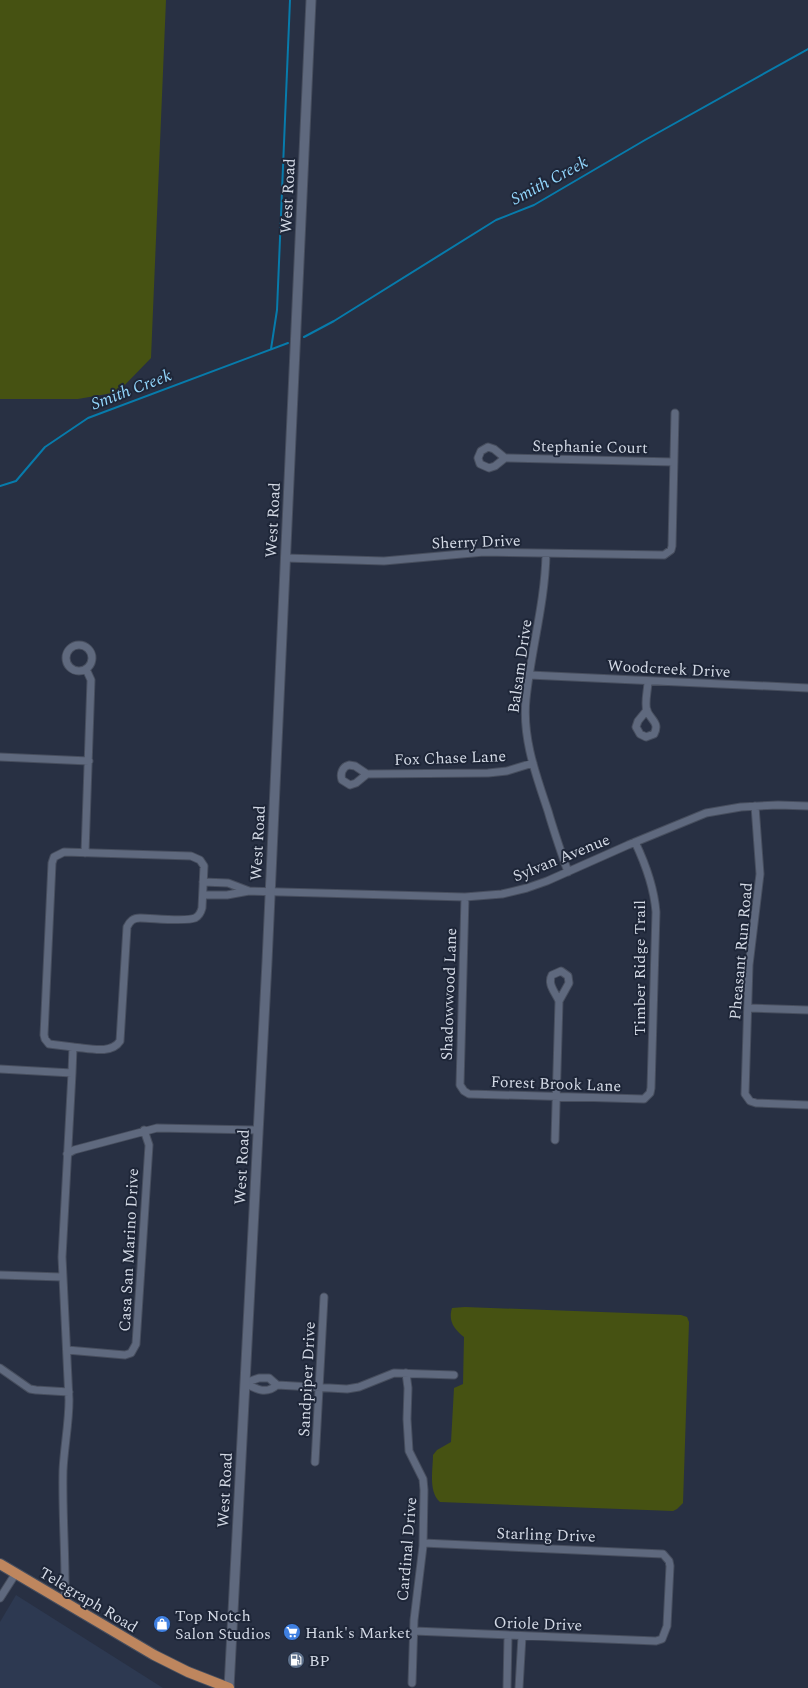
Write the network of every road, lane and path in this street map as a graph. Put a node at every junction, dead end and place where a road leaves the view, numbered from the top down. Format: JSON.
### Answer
{"nodes":[{"id":1,"x":311,"y":0,"type":"edge"},
{"id":2,"x":675,"y":413,"type":"dead end"},
{"id":3,"x":505,"y":458,"type":"dead end"},
{"id":4,"x":674,"y":462,"type":"junction"},
{"id":5,"x":546,"y":554,"type":"junction"},
{"id":6,"x":285,"y":558,"type":"junction"},
{"id":7,"x":86,"y":669,"type":"dead end"},
{"id":8,"x":529,"y":675,"type":"junction"},
{"id":9,"x":648,"y":681,"type":"junction"},
{"id":10,"x":808,"y":688,"type":"edge"},
{"id":11,"x":647,"y":710,"type":"dead end"},
{"id":12,"x":0,"y":757,"type":"edge"},
{"id":13,"x":89,"y":761,"type":"junction"},
{"id":14,"x":533,"y":763,"type":"junction"},
{"id":15,"x":367,"y":774,"type":"dead end"},
{"id":16,"x":755,"y":806,"type":"junction"},
{"id":17,"x":808,"y":806,"type":"edge"},
{"id":18,"x":635,"y":842,"type":"junction"},
{"id":19,"x":85,"y":853,"type":"junction"},
{"id":20,"x":568,"y":872,"type":"junction"},
{"id":21,"x":203,"y":882,"type":"junction"},
{"id":22,"x":249,"y":891,"type":"junction"},
{"id":23,"x":269,"y":891,"type":"junction"},
{"id":24,"x":203,"y":895,"type":"junction"},
{"id":25,"x":465,"y":897,"type":"junction"},
{"id":26,"x":559,"y":1001,"type":"dead end"},
{"id":27,"x":748,"y":1008,"type":"junction"},
{"id":28,"x":808,"y":1010,"type":"edge"},
{"id":29,"x":73,"y":1047,"type":"junction"},
{"id":30,"x":0,"y":1069,"type":"edge"},
{"id":31,"x":72,"y":1073,"type":"junction"},
{"id":32,"x":464,"y":1092,"type":"joint"},
{"id":33,"x":556,"y":1097,"type":"junction"},
{"id":34,"x":647,"y":1097,"type":"joint"},
{"id":35,"x":808,"y":1105,"type":"edge"},
{"id":36,"x":144,"y":1130,"type":"junction"},
{"id":37,"x":258,"y":1130,"type":"junction"},
{"id":38,"x":555,"y":1140,"type":"dead end"},
{"id":39,"x":67,"y":1154,"type":"junction"},
{"id":40,"x":0,"y":1275,"type":"edge"},
{"id":41,"x":62,"y":1277,"type":"junction"},
{"id":42,"x":324,"y":1297,"type":"dead end"},
{"id":43,"x":67,"y":1350,"type":"junction"},
{"id":44,"x":0,"y":1368,"type":"edge"},
{"id":45,"x":406,"y":1373,"type":"junction"},
{"id":46,"x":454,"y":1375,"type":"dead end"},
{"id":47,"x":245,"y":1383,"type":"junction"},
{"id":48,"x":277,"y":1385,"type":"junction"},
{"id":49,"x":320,"y":1388,"type":"junction"},
{"id":50,"x":69,"y":1392,"type":"junction"},
{"id":51,"x":315,"y":1462,"type":"dead end"},
{"id":52,"x":423,"y":1543,"type":"junction"},
{"id":53,"x":1,"y":1568,"type":"edge"},
{"id":54,"x":16,"y":1573,"type":"junction"},
{"id":55,"x":0,"y":1598,"type":"edge"},
{"id":56,"x":65,"y":1603,"type":"junction"},
{"id":57,"x":414,"y":1631,"type":"junction"},
{"id":58,"x":508,"y":1636,"type":"junction"},
{"id":59,"x":522,"y":1636,"type":"junction"},
{"id":60,"x":662,"y":1639,"type":"joint"},
{"id":61,"x":412,"y":1683,"type":"dead end"},
{"id":62,"x":229,"y":1688,"type":"edge"},
{"id":63,"x":507,"y":1688,"type":"edge"},
{"id":64,"x":519,"y":1688,"type":"edge"}],
"edges":[{"from":1,"to":6,"type":"street","name":"West Road"},
{"from":2,"to":4,"type":"street"},
{"from":3,"to":4,"type":"street","name":"Stephanie Court"},
{"from":4,"to":5,"type":"street","name":"Sherry Drive"},
{"from":5,"to":6,"type":"street","name":"Sherry Drive"},
{"from":5,"to":8,"type":"street","name":"Balsam Drive"},
{"from":6,"to":23,"type":"street","name":"West Road"},
{"from":7,"to":13,"type":"street"},
{"from":8,"to":9,"type":"street","name":"Woodcreek Drive"},
{"from":8,"to":14,"type":"street","name":"Balsam Drive"},
{"from":9,"to":10,"type":"street","name":"Woodcreek Drive"},
{"from":9,"to":11,"type":"street"},
{"from":12,"to":13,"type":"street"},
{"from":13,"to":19,"type":"street"},
{"from":14,"to":15,"type":"street","name":"Fox Chase Lane"},
{"from":14,"to":20,"type":"street","name":"Balsam Drive"},
{"from":16,"to":17,"type":"street","name":"Sylvan Avenue"},
{"from":16,"to":18,"type":"street","name":"Sylvan Avenue"},
{"from":16,"to":27,"type":"street","name":"Pheasant Run Road"},
{"from":18,"to":20,"type":"street","name":"Sylvan Avenue"},
{"from":18,"to":34,"type":"street","name":"Timber Ridge Trail"},
{"from":19,"to":21,"type":"street"},
{"from":19,"to":29,"type":"street"},
{"from":20,"to":25,"type":"street","name":"Sylvan Avenue"},
{"from":21,"to":22,"type":"street"},
{"from":21,"to":24,"type":"street"},
{"from":22,"to":23,"type":"street","name":"Sylvan Avenue"},
{"from":22,"to":24,"type":"street"},
{"from":23,"to":25,"type":"street","name":"Sylvan Avenue"},
{"from":23,"to":37,"type":"street","name":"West Road"},
{"from":24,"to":29,"type":"street"},
{"from":25,"to":32,"type":"street","name":"Shadowwood Lane"},
{"from":26,"to":33,"type":"street"},
{"from":27,"to":28,"type":"street"},
{"from":27,"to":35,"type":"street","name":"Pheasant Run Road"},
{"from":29,"to":31,"type":"street"},
{"from":30,"to":31,"type":"street"},
{"from":31,"to":39,"type":"street"},
{"from":32,"to":33,"type":"street","name":"Forest Brook Lane"},
{"from":33,"to":34,"type":"street","name":"Forest Brook Lane"},
{"from":33,"to":38,"type":"street"},
{"from":36,"to":37,"type":"street"},
{"from":36,"to":39,"type":"street"},
{"from":36,"to":43,"type":"street","name":"Casa San Marino Drive"},
{"from":37,"to":47,"type":"street","name":"West Road"},
{"from":39,"to":41,"type":"street"},
{"from":40,"to":41,"type":"street"},
{"from":41,"to":43,"type":"street"},
{"from":42,"to":49,"type":"street","name":"Sandpiper Drive"},
{"from":43,"to":50,"type":"street"},
{"from":44,"to":50,"type":"street"},
{"from":45,"to":46,"type":"street"},
{"from":45,"to":49,"type":"street"},
{"from":45,"to":52,"type":"street","name":"Cardinal Drive"},
{"from":47,"to":48,"type":"street"},
{"from":47,"to":48,"type":"street"},
{"from":47,"to":62,"type":"street","name":"West Road"},
{"from":48,"to":49,"type":"street"},
{"from":49,"to":51,"type":"street","name":"Sandpiper Drive"},
{"from":50,"to":56,"type":"street"},
{"from":52,"to":57,"type":"street","name":"Cardinal Drive"},
{"from":52,"to":60,"type":"street","name":"Starling Drive"},
{"from":53,"to":54,"type":"main road","name":"Telegraph Road"},
{"from":54,"to":55,"type":"street"},
{"from":54,"to":56,"type":"main road","name":"Telegraph Road"},
{"from":56,"to":62,"type":"main road","name":"Telegraph Road"},
{"from":57,"to":58,"type":"street","name":"Oriole Drive"},
{"from":57,"to":61,"type":"street","name":"Cardinal Drive"},
{"from":58,"to":59,"type":"street","name":"Oriole Drive"},
{"from":58,"to":63,"type":"street"},
{"from":59,"to":60,"type":"street","name":"Oriole Drive"},
{"from":59,"to":64,"type":"street"}]}
